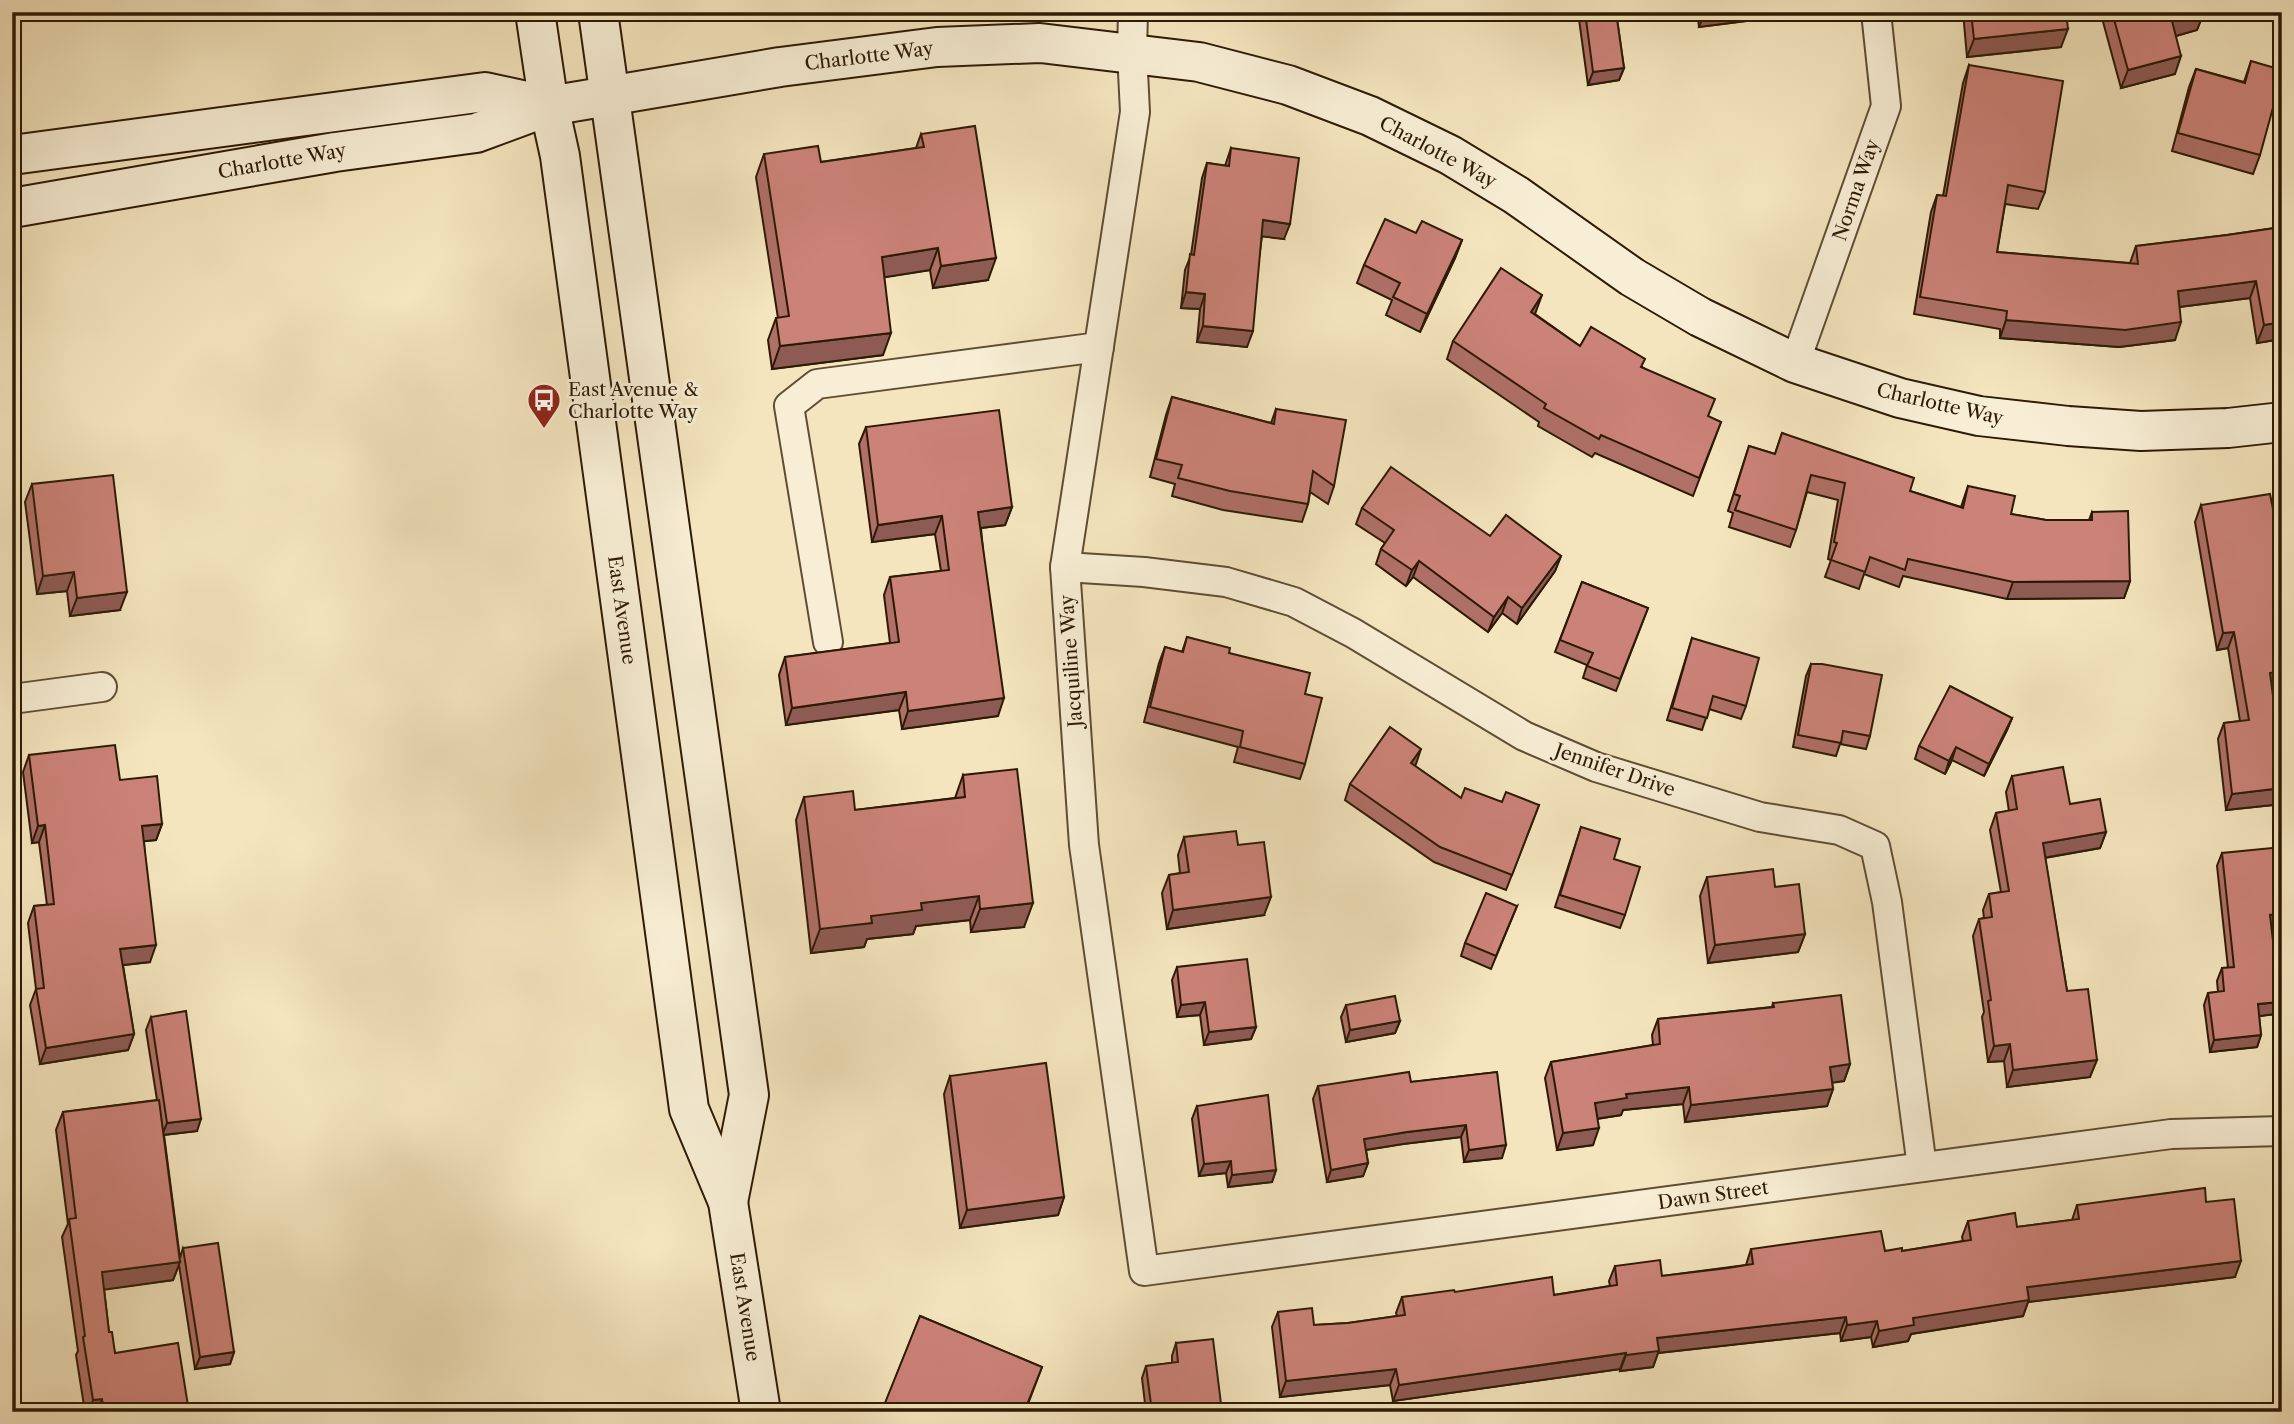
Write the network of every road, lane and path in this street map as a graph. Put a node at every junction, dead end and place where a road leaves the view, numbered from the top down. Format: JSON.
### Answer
{"nodes":[{"id":1,"x":535,"y":12,"type":"edge"},
{"id":2,"x":598,"y":12,"type":"edge"},
{"id":3,"x":1133,"y":12,"type":"edge"},
{"id":4,"x":1876,"y":12,"type":"edge"},
{"id":5,"x":1132,"y":52,"type":"junction"},
{"id":6,"x":609,"y":96,"type":"junction"},
{"id":7,"x":549,"y":106,"type":"junction"},
{"id":8,"x":12,"y":155,"type":"edge"},
{"id":9,"x":12,"y":208,"type":"edge"},
{"id":10,"x":1099,"y":346,"type":"junction"},
{"id":11,"x":1795,"y":363,"type":"junction"},
{"id":12,"x":2282,"y":422,"type":"edge"},
{"id":13,"x":1065,"y":567,"type":"junction"},
{"id":14,"x":828,"y":642,"type":"dead end"},
{"id":15,"x":102,"y":687,"type":"dead end"},
{"id":16,"x":12,"y":699,"type":"edge"},
{"id":17,"x":2282,"y":1131,"type":"edge"},
{"id":18,"x":1922,"y":1167,"type":"junction"},
{"id":19,"x":728,"y":1202,"type":"junction"},
{"id":20,"x":1144,"y":1271,"type":"joint"},
{"id":21,"x":761,"y":1412,"type":"edge"}],
"edges":[{"from":1,"to":7,"type":"street","name":"East Avenue"},
{"from":2,"to":6,"type":"street","name":"East Avenue"},
{"from":3,"to":5,"type":"street","name":"Jacquiline Way"},
{"from":4,"to":11,"type":"street","name":"Norma Way"},
{"from":5,"to":6,"type":"street","name":"Charlotte Way"},
{"from":5,"to":10,"type":"street","name":"Jacquiline Way"},
{"from":5,"to":11,"type":"street","name":"Charlotte Way"},
{"from":6,"to":7,"type":"street","name":"Charlotte Way"},
{"from":6,"to":19,"type":"street","name":"East Avenue"},
{"from":7,"to":8,"type":"street","name":"Charlotte Way"},
{"from":7,"to":9,"type":"street","name":"Charlotte Way"},
{"from":7,"to":19,"type":"street","name":"East Avenue"},
{"from":10,"to":13,"type":"street","name":"Jacquiline Way"},
{"from":10,"to":14,"type":"street"},
{"from":11,"to":12,"type":"street","name":"Charlotte Way"},
{"from":13,"to":18,"type":"street","name":"Jennifer Drive"},
{"from":13,"to":20,"type":"street","name":"Jacquiline Way"},
{"from":15,"to":16,"type":"street"},
{"from":17,"to":18,"type":"street","name":"Dawn Street"},
{"from":18,"to":20,"type":"street","name":"Dawn Street"},
{"from":19,"to":21,"type":"street","name":"East Avenue"}]}
